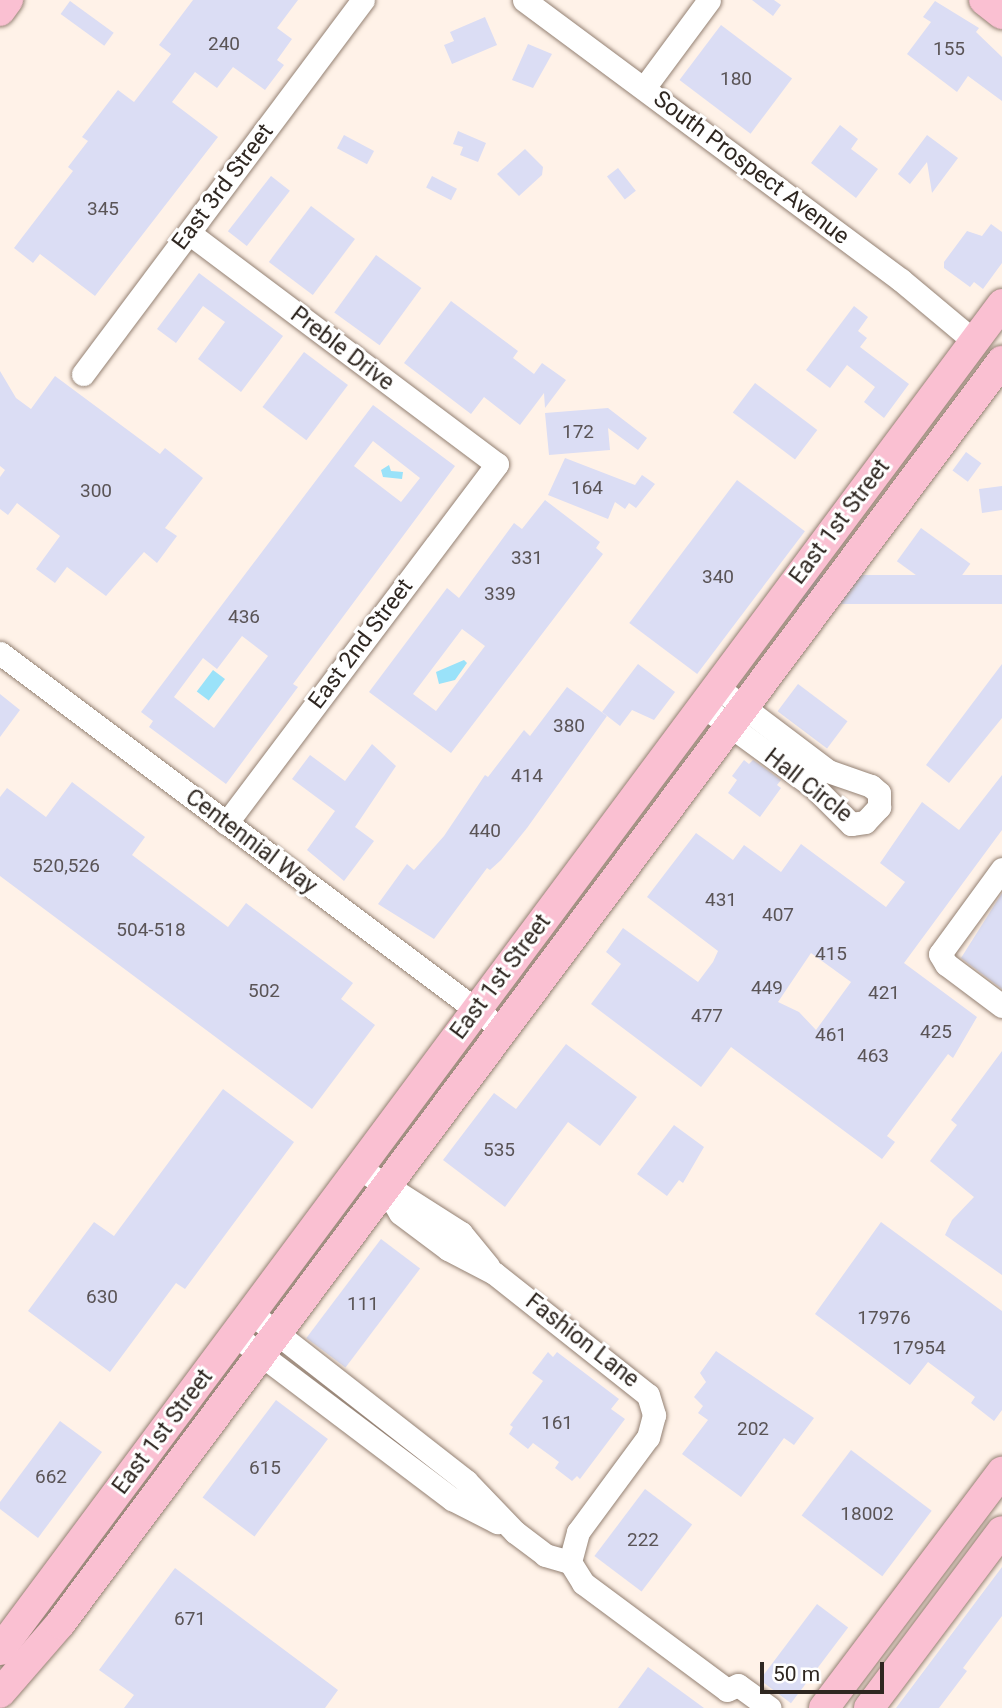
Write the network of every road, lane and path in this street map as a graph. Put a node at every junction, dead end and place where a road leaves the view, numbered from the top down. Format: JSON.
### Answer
{"nodes":[{"id":1,"x":8,"y":0,"type":"edge"},
{"id":2,"x":363,"y":0,"type":"edge"},
{"id":3,"x":524,"y":0,"type":"edge"},
{"id":4,"x":709,"y":0,"type":"edge"},
{"id":5,"x":984,"y":0,"type":"edge"},
{"id":6,"x":0,"y":11,"type":"edge"},
{"id":7,"x":1002,"y":13,"type":"edge"},
{"id":8,"x":643,"y":88,"type":"junction"},
{"id":9,"x":189,"y":233,"type":"junction"},
{"id":10,"x":1002,"y":304,"type":"edge"},
{"id":11,"x":974,"y":341,"type":"junction"},
{"id":12,"x":1000,"y":368,"type":"edge"},
{"id":13,"x":83,"y":374,"type":"dead end"},
{"id":14,"x":497,"y":464,"type":"joint"},
{"id":15,"x":0,"y":653,"type":"edge"},
{"id":16,"x":710,"y":697,"type":"junction"},
{"id":17,"x":737,"y":717,"type":"junction"},
{"id":18,"x":226,"y":823,"type":"junction"},
{"id":19,"x":1002,"y":869,"type":"edge"},
{"id":20,"x":1002,"y":1006,"type":"edge"},
{"id":21,"x":475,"y":1010,"type":"junction"},
{"id":22,"x":503,"y":1031,"type":"junction"},
{"id":23,"x":359,"y":1168,"type":"junction"},
{"id":24,"x":385,"y":1188,"type":"junction"},
{"id":25,"x":243,"y":1324,"type":"junction"},
{"id":26,"x":269,"y":1344,"type":"junction"},
{"id":27,"x":1002,"y":1472,"type":"edge"},
{"id":28,"x":963,"y":1522,"type":"junction"},
{"id":29,"x":1002,"y":1531,"type":"edge"},
{"id":30,"x":570,"y":1562,"type":"junction"},
{"id":31,"x":967,"y":1577,"type":"junction"},
{"id":32,"x":895,"y":1614,"type":"junction"},
{"id":33,"x":0,"y":1650,"type":"edge"},
{"id":34,"x":0,"y":1693,"type":"edge"},
{"id":35,"x":730,"y":1699,"type":"edge"},
{"id":36,"x":874,"y":1701,"type":"edge"},
{"id":37,"x":770,"y":1708,"type":"edge"},
{"id":38,"x":824,"y":1708,"type":"edge"}],
"edges":[{"from":1,"to":6,"type":"main road"},
{"from":2,"to":9,"type":"street","name":"East 3rd Street"},
{"from":3,"to":8,"type":"street","name":"South Prospect Avenue"},
{"from":4,"to":8,"type":"street"},
{"from":5,"to":7,"type":"main road"},
{"from":8,"to":11,"type":"street","name":"South Prospect Avenue"},
{"from":9,"to":13,"type":"street","name":"East 3rd Street"},
{"from":9,"to":14,"type":"street","name":"Preble Drive"},
{"from":10,"to":11,"type":"main road","name":"East 1st Street"},
{"from":11,"to":12,"type":"main road"},
{"from":11,"to":16,"type":"main road","name":"East 1st Street"},
{"from":12,"to":17,"type":"main road","name":"East 1st Street"},
{"from":14,"to":18,"type":"street","name":"East 2nd Street"},
{"from":15,"to":18,"type":"street","name":"Centennial Way"},
{"from":16,"to":17,"type":"street","name":"Hall Circle"},
{"from":16,"to":21,"type":"main road","name":"East 1st Street"},
{"from":17,"to":17,"type":"street","name":"Hall Circle"},
{"from":17,"to":22,"type":"main road","name":"East 1st Street"},
{"from":18,"to":21,"type":"street","name":"Centennial Way"},
{"from":19,"to":20,"type":"street"},
{"from":21,"to":22,"type":"street","name":"Centennial Way"},
{"from":21,"to":23,"type":"main road","name":"East 1st Street"},
{"from":22,"to":24,"type":"main road","name":"East 1st Street"},
{"from":23,"to":24,"type":"street","name":"Fashion Lane"},
{"from":23,"to":25,"type":"main road","name":"East 1st Street"},
{"from":24,"to":26,"type":"main road","name":"East 1st Street"},
{"from":24,"to":30,"type":"street","name":"Fashion Lane"},
{"from":25,"to":26,"type":"street"},
{"from":25,"to":33,"type":"main road","name":"East 1st Street"},
{"from":26,"to":30,"type":"street"},
{"from":26,"to":34,"type":"main road","name":"East 1st Street"},
{"from":27,"to":28,"type":"main road"},
{"from":28,"to":31,"type":"main road"},
{"from":28,"to":32,"type":"main road"},
{"from":29,"to":31,"type":"main road"},
{"from":30,"to":35,"type":"street"},
{"from":31,"to":36,"type":"main road"},
{"from":32,"to":36,"type":"main road"},
{"from":32,"to":38,"type":"main road"},
{"from":35,"to":37,"type":"street"}]}
